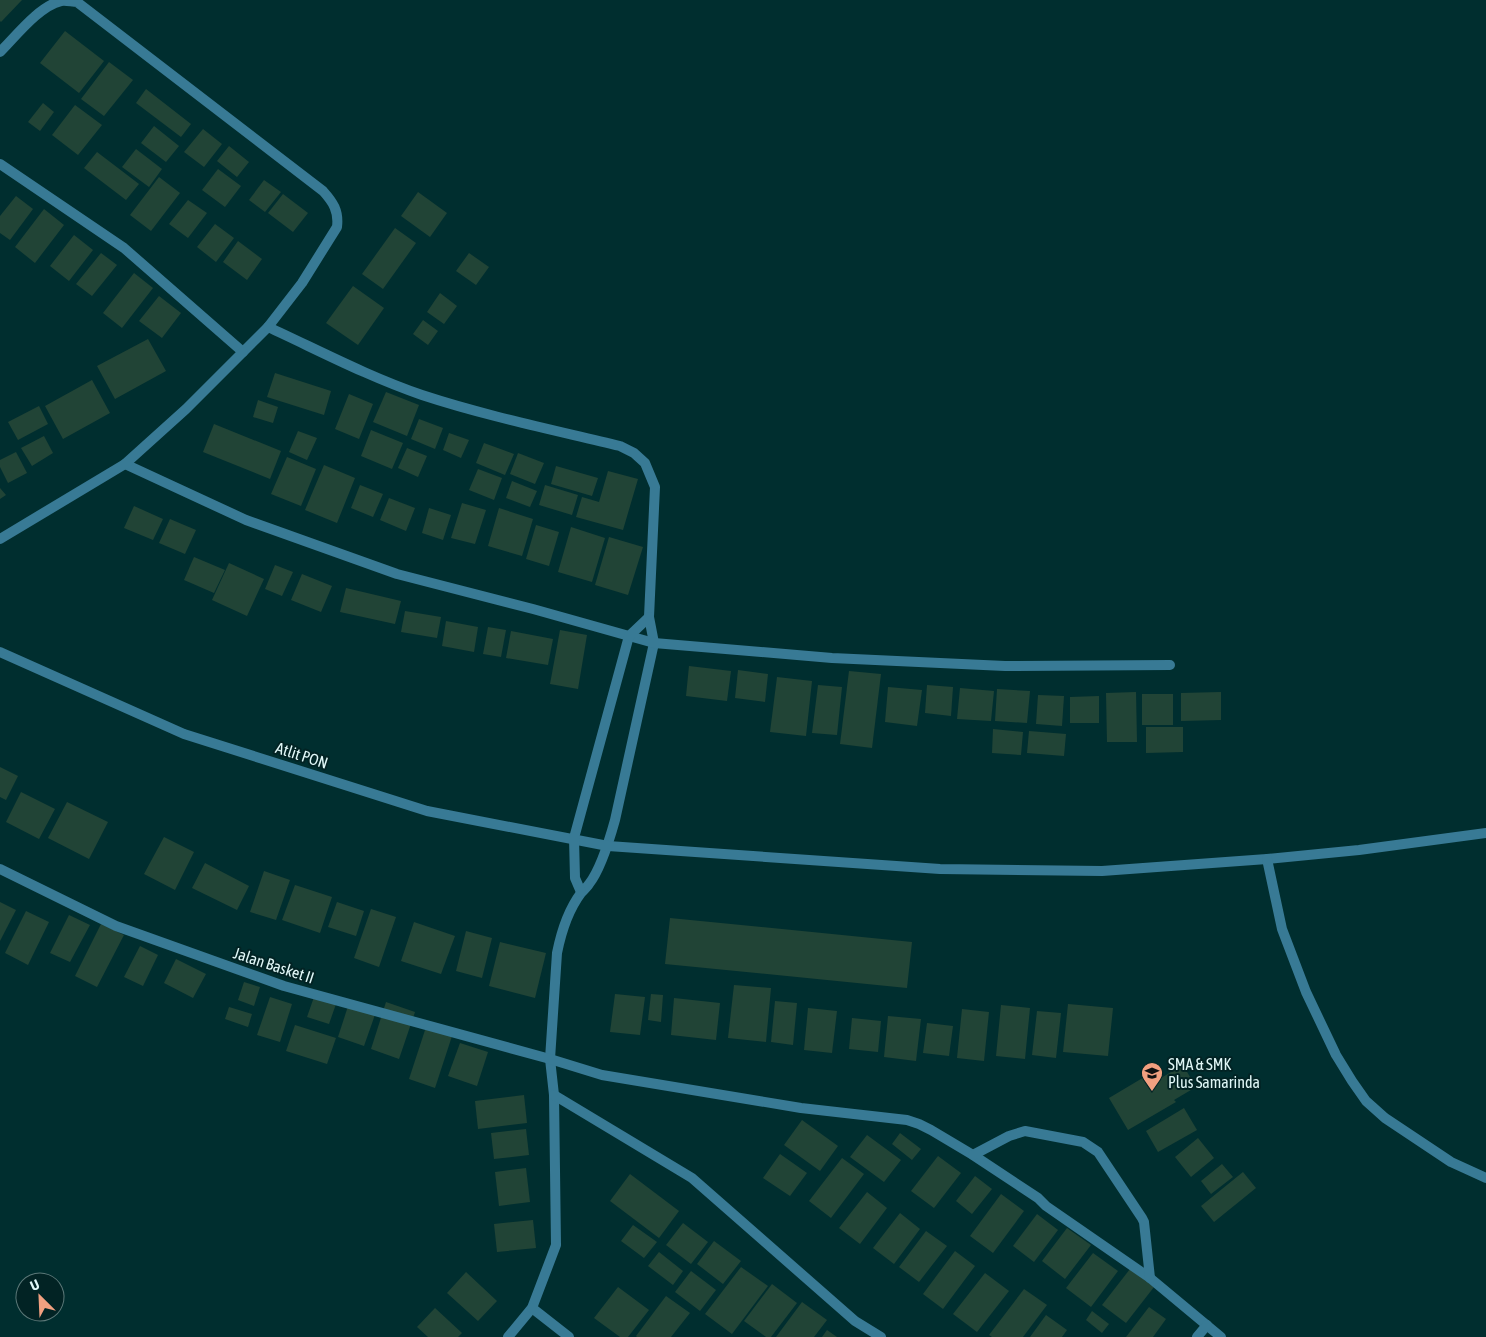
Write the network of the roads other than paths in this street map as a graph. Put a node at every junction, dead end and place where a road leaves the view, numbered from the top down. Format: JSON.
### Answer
{"nodes":[{"id":1,"x":0,"y":52,"type":"edge"},
{"id":2,"x":0,"y":164,"type":"edge"},
{"id":3,"x":268,"y":327,"type":"junction"},
{"id":4,"x":243,"y":352,"type":"junction"},
{"id":5,"x":125,"y":464,"type":"junction"},
{"id":6,"x":0,"y":539,"type":"edge"},
{"id":7,"x":649,"y":617,"type":"junction"},
{"id":8,"x":629,"y":636,"type":"junction"},
{"id":9,"x":654,"y":643,"type":"junction"},
{"id":10,"x":0,"y":652,"type":"edge"},
{"id":11,"x":1170,"y":665,"type":"dead end"},
{"id":12,"x":1486,"y":833,"type":"edge"},
{"id":13,"x":574,"y":838,"type":"junction"},
{"id":14,"x":608,"y":846,"type":"junction"},
{"id":15,"x":1267,"y":859,"type":"junction"},
{"id":16,"x":0,"y":869,"type":"edge"},
{"id":17,"x":582,"y":892,"type":"junction"},
{"id":18,"x":550,"y":1059,"type":"junction"},
{"id":19,"x":554,"y":1095,"type":"junction"},
{"id":20,"x":973,"y":1155,"type":"junction"},
{"id":21,"x":1486,"y":1178,"type":"edge"},
{"id":22,"x":1150,"y":1278,"type":"junction"},
{"id":23,"x":532,"y":1308,"type":"junction"},
{"id":24,"x":1207,"y":1325,"type":"junction"},
{"id":25,"x":508,"y":1337,"type":"edge"},
{"id":26,"x":569,"y":1337,"type":"edge"},
{"id":27,"x":881,"y":1337,"type":"edge"},
{"id":28,"x":1197,"y":1337,"type":"edge"},
{"id":29,"x":1221,"y":1337,"type":"edge"}],
"edges":[{"from":1,"to":3,"type":"street"},
{"from":2,"to":4,"type":"street"},
{"from":3,"to":4,"type":"street"},
{"from":3,"to":7,"type":"street"},
{"from":4,"to":5,"type":"street"},
{"from":5,"to":6,"type":"street"},
{"from":5,"to":8,"type":"street"},
{"from":7,"to":8,"type":"street"},
{"from":7,"to":9,"type":"street"},
{"from":8,"to":9,"type":"street"},
{"from":8,"to":13,"type":"street"},
{"from":9,"to":11,"type":"street"},
{"from":9,"to":14,"type":"street"},
{"from":10,"to":13,"type":"street","name":"Atlit PON"},
{"from":12,"to":15,"type":"street","name":"Atlit PON"},
{"from":13,"to":14,"type":"street","name":"Atlit PON"},
{"from":13,"to":17,"type":"street"},
{"from":14,"to":15,"type":"street","name":"Atlit PON"},
{"from":14,"to":17,"type":"street"},
{"from":15,"to":21,"type":"street"},
{"from":16,"to":18,"type":"street","name":"Jalan Basket II"},
{"from":17,"to":18,"type":"street"},
{"from":18,"to":19,"type":"street"},
{"from":18,"to":20,"type":"street","name":"Jalan Basket II"},
{"from":19,"to":23,"type":"street"},
{"from":19,"to":27,"type":"street"},
{"from":20,"to":22,"type":"street","name":"Jalan Basket II"},
{"from":20,"to":22,"type":"street"},
{"from":22,"to":24,"type":"street","name":"Jalan Basket II"},
{"from":23,"to":25,"type":"street"},
{"from":23,"to":26,"type":"street"},
{"from":24,"to":28,"type":"street"},
{"from":24,"to":29,"type":"street","name":"Jalan Basket II"}]}
